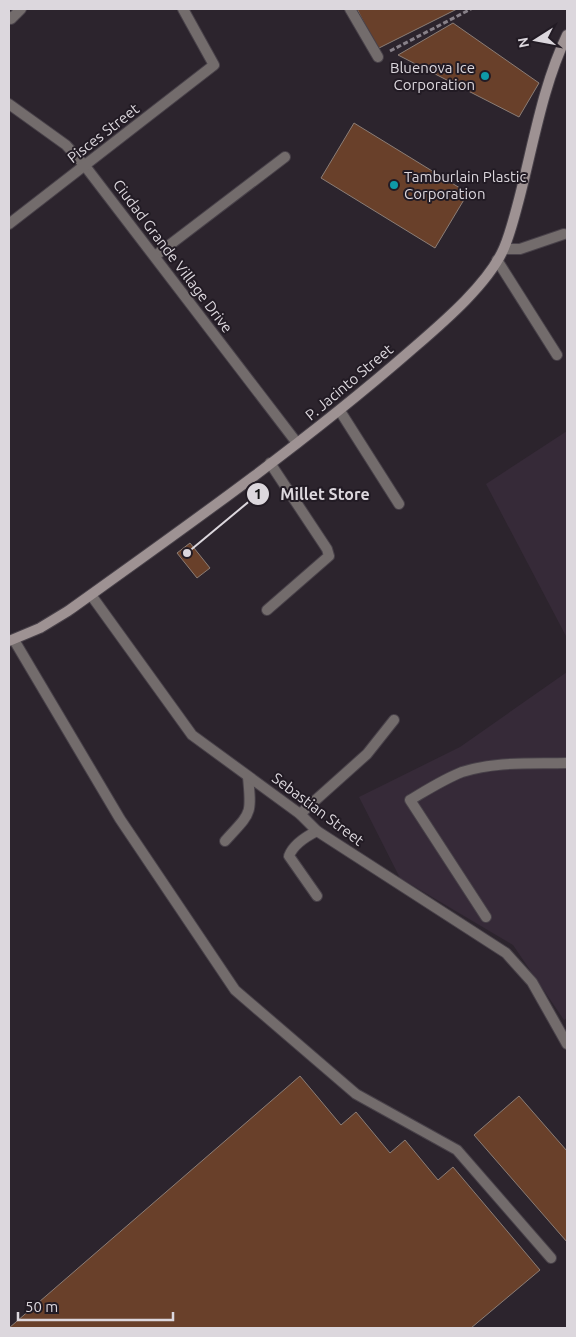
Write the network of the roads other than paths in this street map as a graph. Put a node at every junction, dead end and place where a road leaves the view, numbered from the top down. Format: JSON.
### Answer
{"nodes":[{"id":1,"x":21,"y":9,"type":"edge"},
{"id":2,"x":183,"y":9,"type":"edge"},
{"id":3,"x":350,"y":9,"type":"edge"},
{"id":4,"x":9,"y":17,"type":"edge"},
{"id":5,"x":567,"y":34,"type":"edge"},
{"id":6,"x":378,"y":57,"type":"road end"},
{"id":7,"x":9,"y":104,"type":"edge"},
{"id":8,"x":285,"y":157,"type":"dead end"},
{"id":9,"x":86,"y":166,"type":"junction"},
{"id":10,"x":9,"y":224,"type":"edge"},
{"id":11,"x":564,"y":234,"type":"dead end"},
{"id":12,"x":504,"y":248,"type":"junction"},
{"id":13,"x":155,"y":256,"type":"junction"},
{"id":14,"x":497,"y":260,"type":"junction"},
{"id":15,"x":557,"y":355,"type":"dead end"},
{"id":16,"x":340,"y":411,"type":"junction"},
{"id":17,"x":297,"y":443,"type":"junction"},
{"id":18,"x":270,"y":464,"type":"junction"},
{"id":19,"x":399,"y":504,"type":"dead end"},
{"id":20,"x":91,"y":595,"type":"junction"},
{"id":21,"x":268,"y":610,"type":"dead end"},
{"id":22,"x":11,"y":640,"type":"edge"},
{"id":23,"x":394,"y":720,"type":"dead end"},
{"id":24,"x":567,"y":763,"type":"edge"},
{"id":25,"x":248,"y":777,"type":"junction"},
{"id":26,"x":300,"y":814,"type":"junction"},
{"id":27,"x":318,"y":831,"type":"junction"},
{"id":28,"x":225,"y":841,"type":"dead end"},
{"id":29,"x":317,"y":896,"type":"dead end"},
{"id":30,"x":486,"y":917,"type":"dead end"},
{"id":31,"x":567,"y":1044,"type":"edge"},
{"id":32,"x":551,"y":1258,"type":"dead end"}],
"edges":[{"from":1,"to":4,"type":"street"},
{"from":2,"to":9,"type":"street","name":"Pisces Street"},
{"from":3,"to":6,"type":"street"},
{"from":5,"to":12,"type":"street","name":"P. Jacinto Street"},
{"from":7,"to":9,"type":"street","name":"Ciudad Grande Village Drive"},
{"from":8,"to":13,"type":"street"},
{"from":9,"to":10,"type":"street","name":"Pisces Street"},
{"from":9,"to":13,"type":"street","name":"Ciudad Grande Village Drive"},
{"from":11,"to":12,"type":"street"},
{"from":12,"to":14,"type":"street","name":"P. Jacinto Street"},
{"from":13,"to":17,"type":"street","name":"Ciudad Grande Village Drive"},
{"from":14,"to":15,"type":"street"},
{"from":14,"to":16,"type":"street","name":"P. Jacinto Street"},
{"from":16,"to":17,"type":"street","name":"P. Jacinto Street"},
{"from":16,"to":19,"type":"street"},
{"from":17,"to":18,"type":"street","name":"P. Jacinto Street"},
{"from":18,"to":20,"type":"street","name":"P. Jacinto Street"},
{"from":18,"to":21,"type":"street"},
{"from":20,"to":22,"type":"street","name":"P. Jacinto Street"},
{"from":20,"to":25,"type":"street","name":"Sebastian Street"},
{"from":22,"to":32,"type":"street"},
{"from":23,"to":26,"type":"street"},
{"from":24,"to":30,"type":"street"},
{"from":25,"to":26,"type":"street","name":"Sebastian Street"},
{"from":25,"to":28,"type":"street"},
{"from":26,"to":27,"type":"street","name":"Sebastian Street"},
{"from":27,"to":29,"type":"street"},
{"from":27,"to":31,"type":"street","name":"Sebastian Street"}]}
